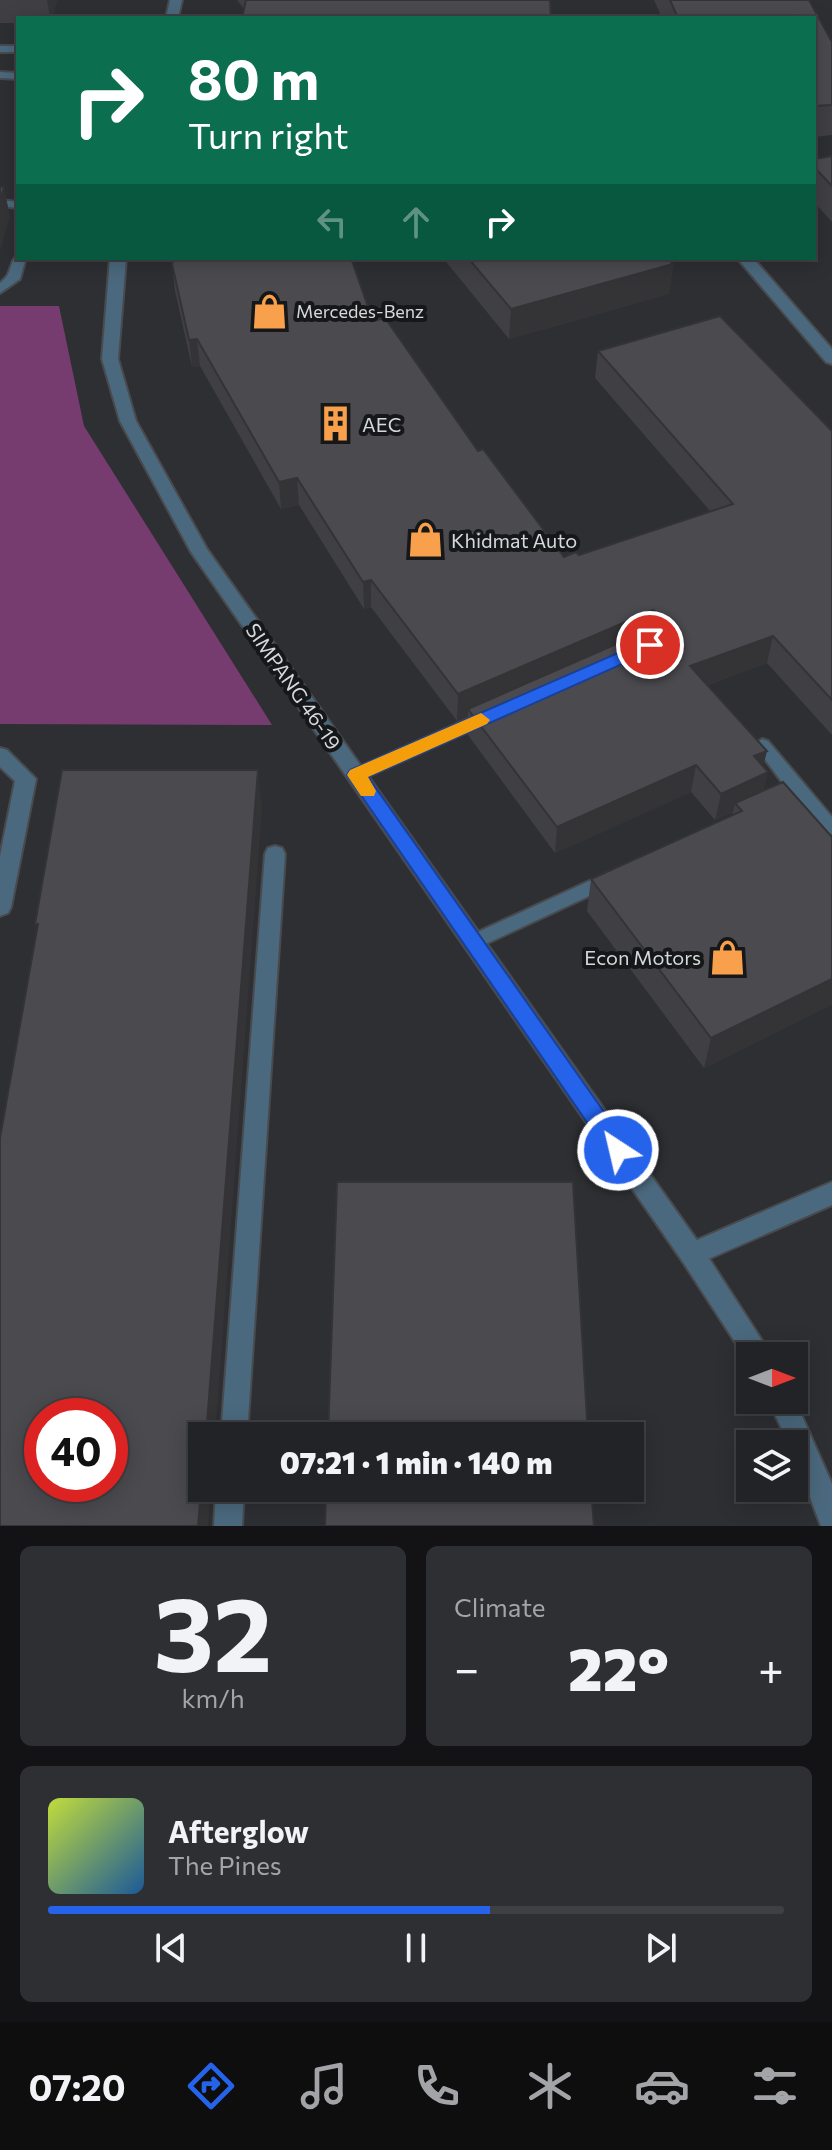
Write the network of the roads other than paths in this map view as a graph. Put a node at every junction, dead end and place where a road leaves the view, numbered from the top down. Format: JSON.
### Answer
{"nodes":[{"id":1,"x":19,"y":260,"type":"edge"},
{"id":2,"x":118,"y":260,"type":"edge"},
{"id":3,"x":747,"y":260,"type":"edge"},
{"id":4,"x":0,"y":289,"type":"edge"},
{"id":5,"x":832,"y":359,"type":"edge"},
{"id":6,"x":496,"y":713,"type":"edge"},
{"id":7,"x":762,"y":745,"type":"edge"},
{"id":8,"x":0,"y":755,"type":"edge"},
{"id":9,"x":356,"y":775,"type":"junction"},
{"id":10,"x":799,"y":792,"type":"junction"},
{"id":11,"x":757,"y":812,"type":"edge"},
{"id":12,"x":832,"y":828,"type":"edge"},
{"id":13,"x":275,"y":854,"type":"dead end"},
{"id":14,"x":629,"y":870,"type":"edge"},
{"id":15,"x":0,"y":907,"type":"edge"},
{"id":16,"x":473,"y":942,"type":"junction"},
{"id":17,"x":832,"y":1193,"type":"edge"},
{"id":18,"x":692,"y":1254,"type":"junction"},
{"id":19,"x":750,"y":1342,"type":"edge"},
{"id":20,"x":788,"y":1414,"type":"edge"},
{"id":21,"x":235,"y":1422,"type":"edge"},
{"id":22,"x":229,"y":1502,"type":"edge"},
{"id":23,"x":832,"y":1519,"type":"edge"},
{"id":24,"x":228,"y":1526,"type":"edge"}],
"edges":[{"from":1,"to":4,"type":"lane"},
{"from":2,"to":9,"type":"street","name":"SIMPANG 46-19"},
{"from":3,"to":5,"type":"street"},
{"from":6,"to":9,"type":"lane"},
{"from":7,"to":10,"type":"lane"},
{"from":8,"to":15,"type":"street"},
{"from":9,"to":16,"type":"street","name":"SIMPANG 46-19"},
{"from":10,"to":11,"type":"lane"},
{"from":10,"to":12,"type":"lane"},
{"from":13,"to":21,"type":"street"},
{"from":14,"to":16,"type":"lane"},
{"from":16,"to":18,"type":"street","name":"SIMPANG 46-19"},
{"from":17,"to":18,"type":"street"},
{"from":18,"to":19,"type":"street","name":"SIMPANG 46-19"},
{"from":20,"to":23,"type":"street"},
{"from":22,"to":24,"type":"street"}]}
